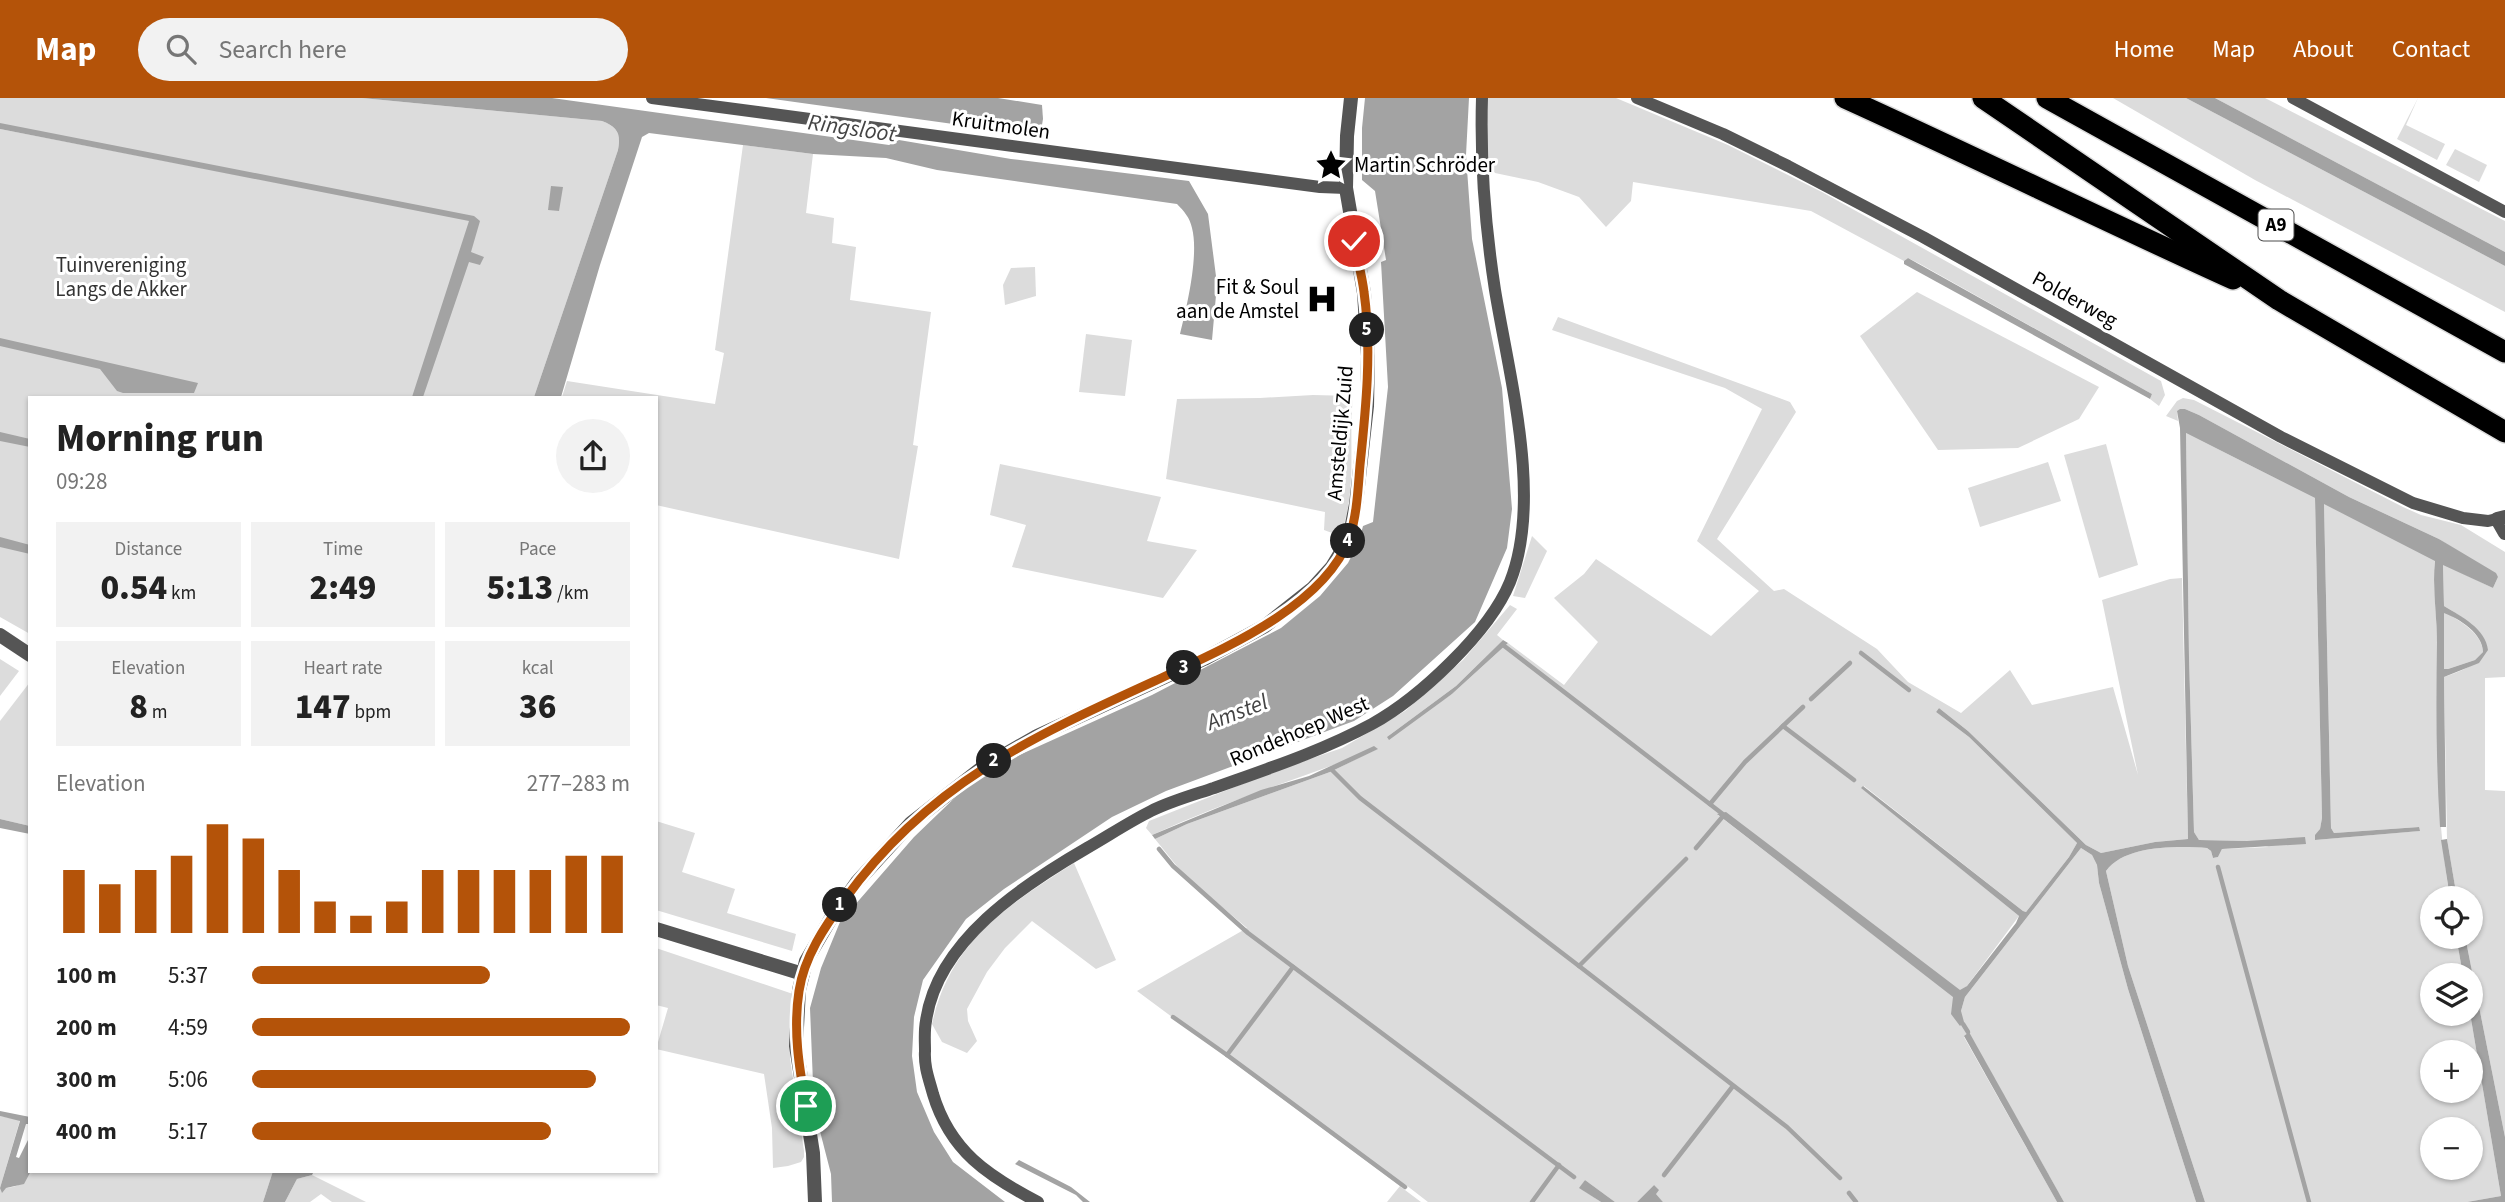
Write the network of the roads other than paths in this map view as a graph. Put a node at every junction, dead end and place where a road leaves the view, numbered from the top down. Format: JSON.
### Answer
{"nodes":[{"id":1,"x":652,"y":98,"type":"edge"},
{"id":2,"x":1351,"y":98,"type":"edge"},
{"id":3,"x":1482,"y":98,"type":"edge"},
{"id":4,"x":1637,"y":98,"type":"edge"},
{"id":5,"x":1845,"y":98,"type":"edge"},
{"id":6,"x":1983,"y":98,"type":"edge"},
{"id":7,"x":2047,"y":98,"type":"edge"},
{"id":8,"x":2293,"y":98,"type":"edge"},
{"id":9,"x":1346,"y":188,"type":"junction"},
{"id":10,"x":2505,"y":212,"type":"edge"},
{"id":11,"x":2280,"y":300,"type":"junction"},
{"id":12,"x":2505,"y":352,"type":"edge"},
{"id":13,"x":2505,"y":432,"type":"edge"},
{"id":14,"x":2501,"y":518,"type":"edge"},
{"id":15,"x":2505,"y":533,"type":"edge"},
{"id":16,"x":0,"y":635,"type":"edge"},
{"id":17,"x":28,"y":655,"type":"edge"},
{"id":18,"x":658,"y":930,"type":"edge"},
{"id":19,"x":803,"y":974,"type":"junction"},
{"id":20,"x":815,"y":1202,"type":"edge"},
{"id":21,"x":1038,"y":1202,"type":"edge"}],
"edges":[{"from":1,"to":9,"type":"street","name":"Kruitmolen"},
{"from":2,"to":9,"type":"street","name":"Amsteldijk Zuid"},
{"from":3,"to":21,"type":"street","name":"Rondehoep West"},
{"from":4,"to":14,"type":"street","name":"Polderweg"},
{"from":5,"to":11,"type":"highway"},
{"from":6,"to":11,"type":"highway"},
{"from":7,"to":12,"type":"highway","number":"A9"},
{"from":8,"to":10,"type":"street"},
{"from":9,"to":19,"type":"street","name":"Amsteldijk Zuid"},
{"from":11,"to":13,"type":"highway"},
{"from":14,"to":15,"type":"street","name":"Polderweg"},
{"from":16,"to":17,"type":"street"},
{"from":18,"to":19,"type":"street"},
{"from":19,"to":20,"type":"street","name":"Amsteldijk Zuid"}]}
